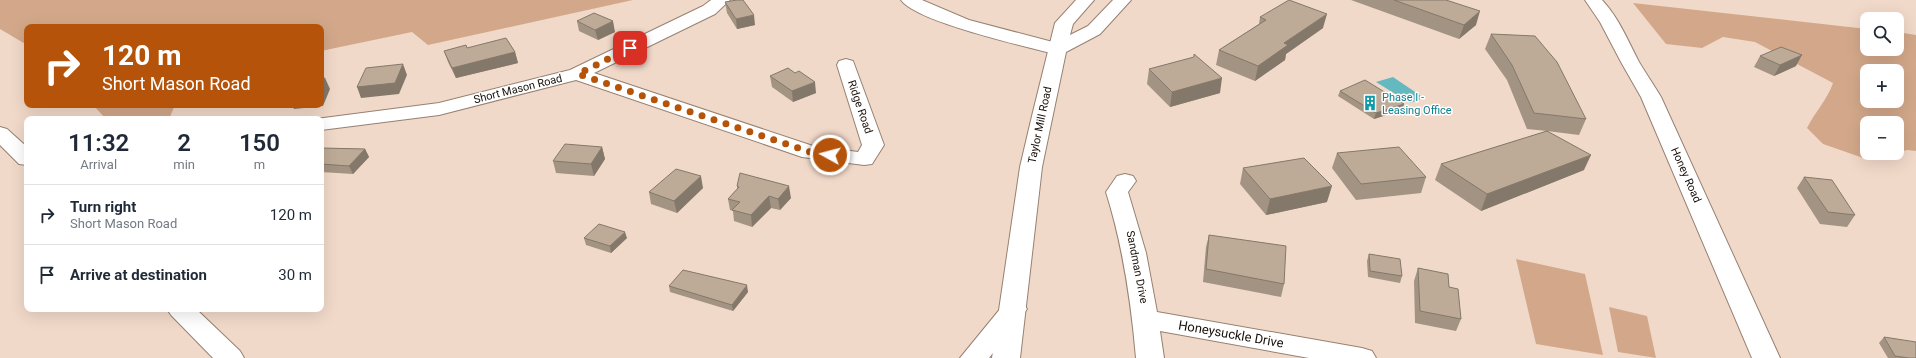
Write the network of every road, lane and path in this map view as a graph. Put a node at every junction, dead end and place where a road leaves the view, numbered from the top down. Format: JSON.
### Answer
{"nodes":[{"id":1,"x":722,"y":0,"type":"edge"},
{"id":2,"x":909,"y":0,"type":"edge"},
{"id":3,"x":1086,"y":0,"type":"edge"},
{"id":4,"x":1123,"y":0,"type":"edge"},
{"id":5,"x":1593,"y":0,"type":"edge"},
{"id":6,"x":1058,"y":49,"type":"junction"},
{"id":7,"x":846,"y":65,"type":"dead end"},
{"id":8,"x":578,"y":74,"type":"junction"},
{"id":9,"x":324,"y":124,"type":"edge"},
{"id":10,"x":0,"y":133,"type":"edge"},
{"id":11,"x":24,"y":157,"type":"edge"},
{"id":12,"x":1125,"y":181,"type":"dead end"},
{"id":13,"x":1014,"y":309,"type":"junction"},
{"id":14,"x":183,"y":312,"type":"edge"},
{"id":15,"x":1146,"y":320,"type":"junction"},
{"id":16,"x":230,"y":358,"type":"edge"},
{"id":17,"x":974,"y":358,"type":"edge"},
{"id":18,"x":1006,"y":358,"type":"edge"},
{"id":19,"x":1150,"y":358,"type":"edge"},
{"id":20,"x":1362,"y":358,"type":"edge"},
{"id":21,"x":1766,"y":358,"type":"edge"}],
"edges":[{"from":1,"to":8,"type":"main road","name":"Short Mason Road"},
{"from":2,"to":6,"type":"main road"},
{"from":3,"to":6,"type":"main road","name":"Taylor Mill Road"},
{"from":4,"to":6,"type":"main road"},
{"from":5,"to":21,"type":"main road","name":"Honey Road"},
{"from":6,"to":13,"type":"main road","name":"Taylor Mill Road"},
{"from":7,"to":8,"type":"main road","name":"Ridge Road"},
{"from":8,"to":9,"type":"main road","name":"Short Mason Road"},
{"from":10,"to":11,"type":"main road"},
{"from":12,"to":15,"type":"main road","name":"Sandman Drive"},
{"from":13,"to":17,"type":"main road"},
{"from":13,"to":18,"type":"main road","name":"Taylor Mill Road"},
{"from":14,"to":16,"type":"main road"},
{"from":15,"to":19,"type":"main road","name":"Sandman Drive"},
{"from":15,"to":20,"type":"main road","name":"Honeysuckle Drive"}]}
